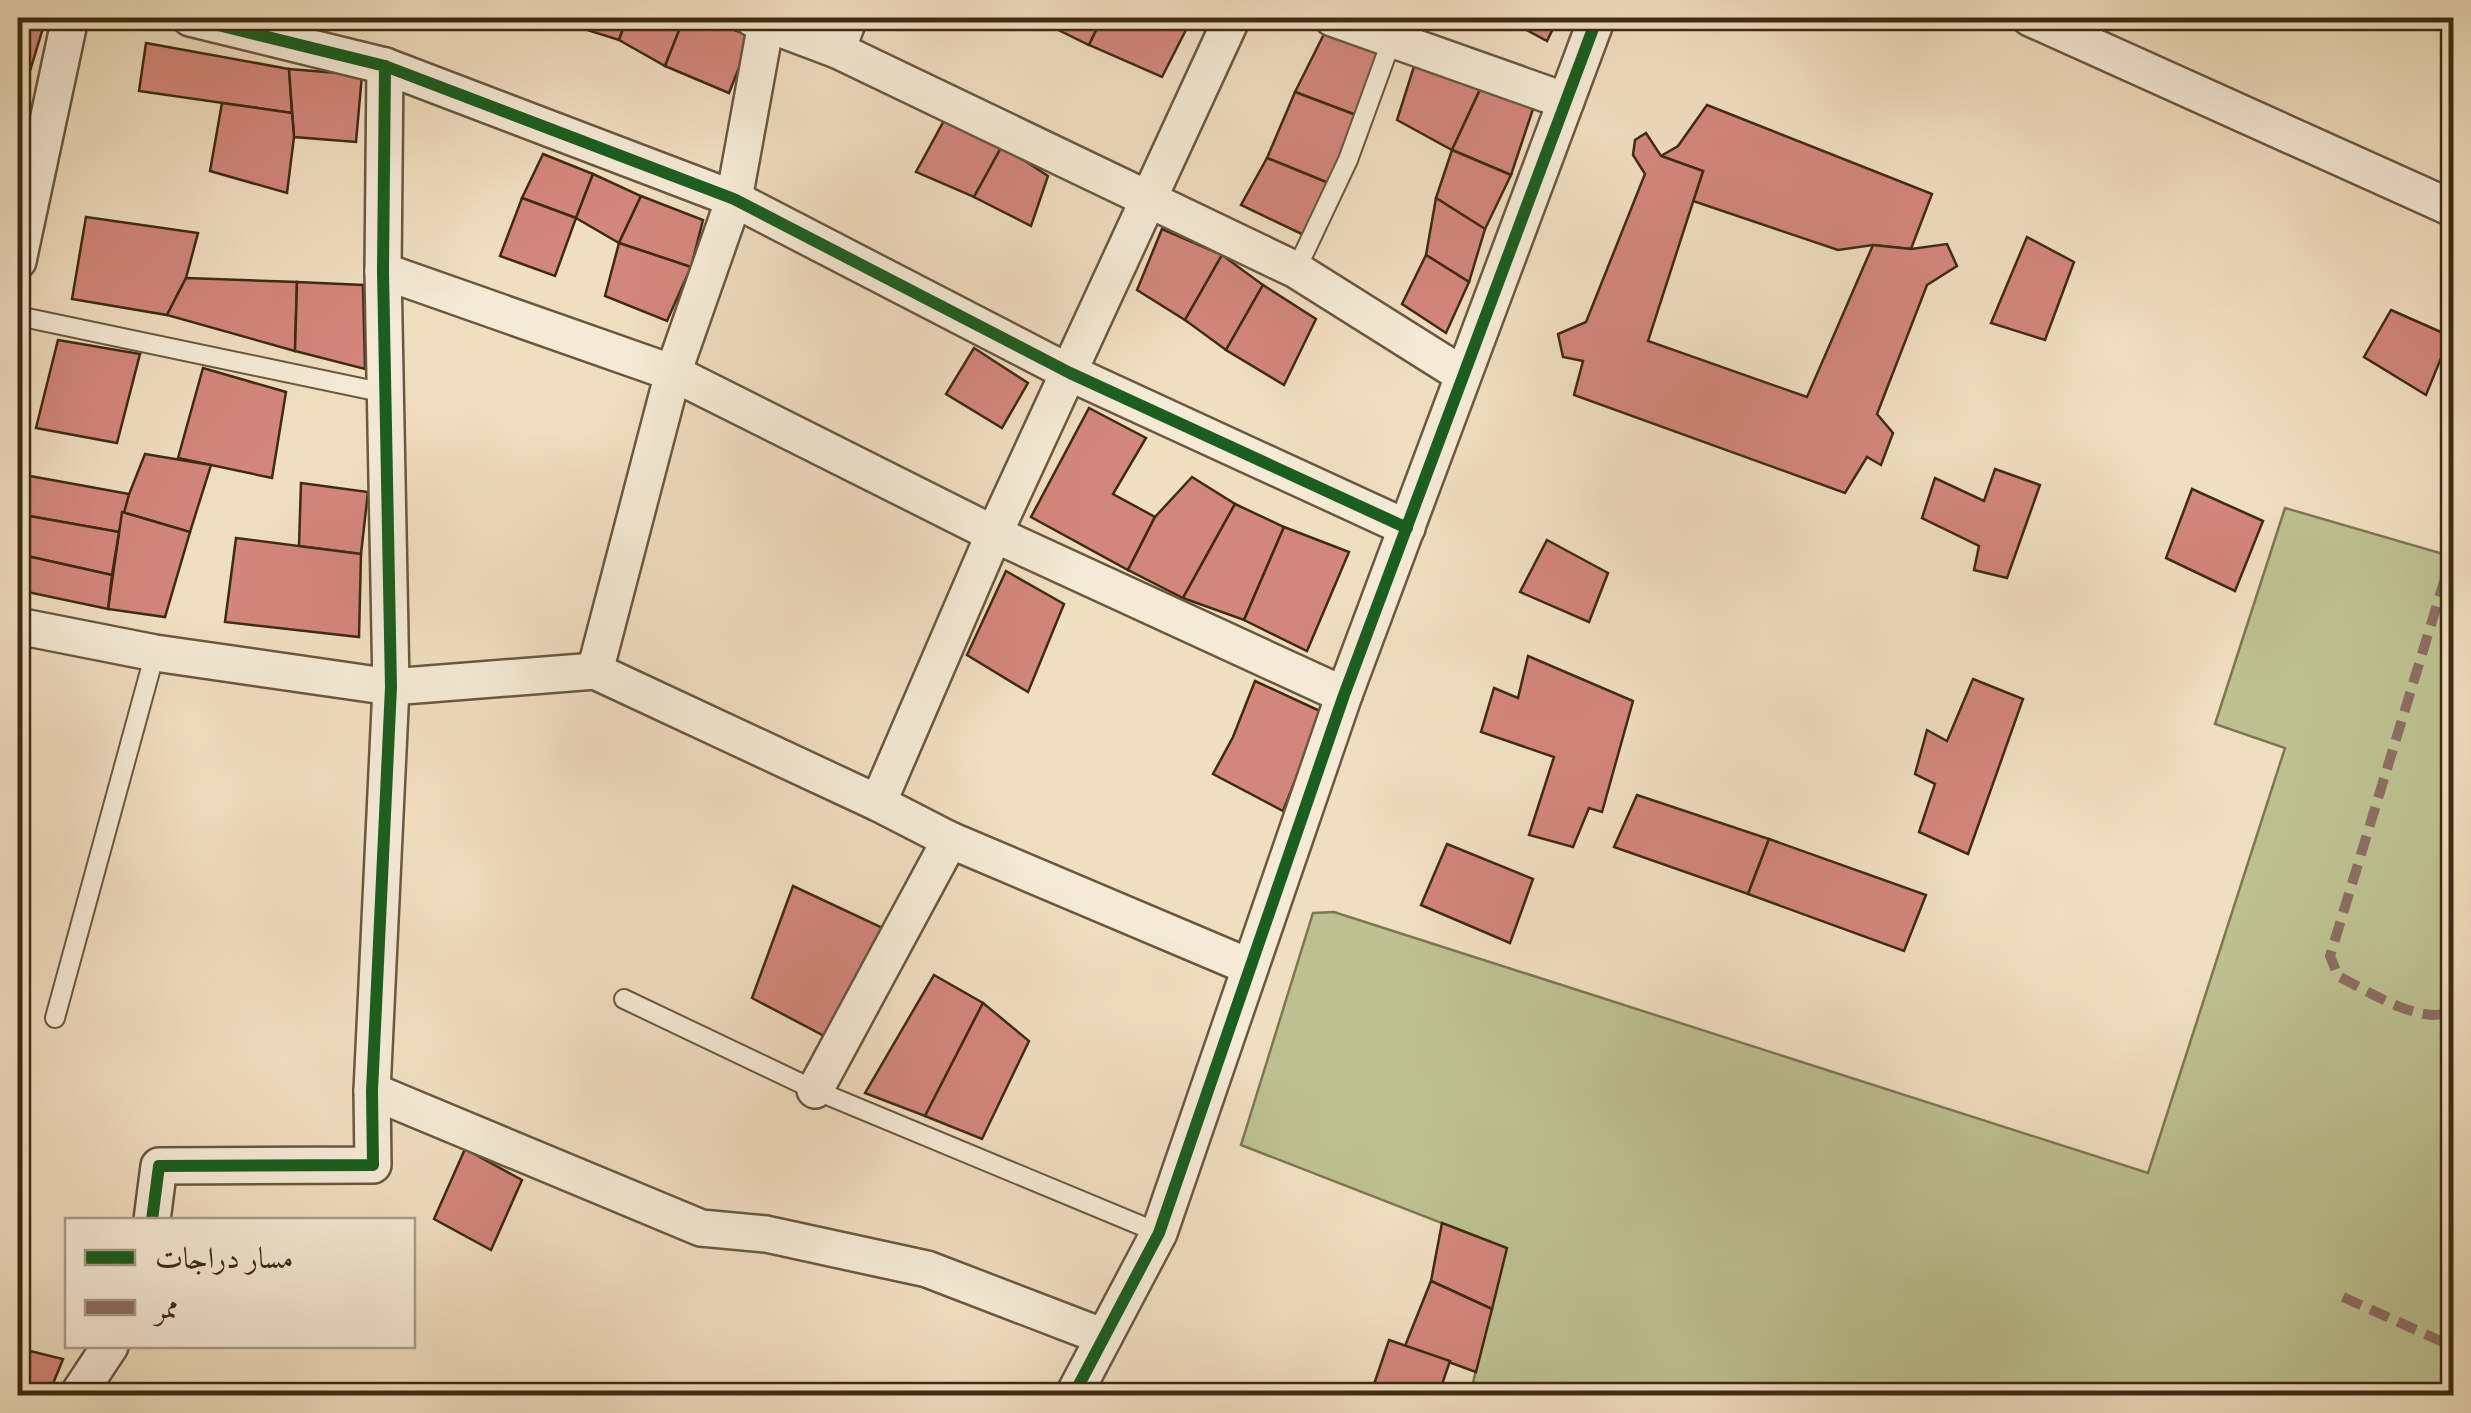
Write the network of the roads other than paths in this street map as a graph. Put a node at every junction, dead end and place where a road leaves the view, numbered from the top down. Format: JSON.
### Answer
{"nodes":[{"id":1,"x":70,"y":18,"type":"edge"},
{"id":2,"x":190,"y":18,"type":"edge"},
{"id":3,"x":1232,"y":18,"type":"edge"},
{"id":4,"x":1332,"y":18,"type":"edge"},
{"id":5,"x":1597,"y":18,"type":"edge"},
{"id":6,"x":762,"y":19,"type":"edge"},
{"id":7,"x":2050,"y":22,"type":"edge"},
{"id":8,"x":843,"y":34,"type":"edge"},
{"id":9,"x":1392,"y":39,"type":"junction"},
{"id":10,"x":385,"y":66,"type":"junction"},
{"id":11,"x":1566,"y":101,"type":"junction"},
{"id":12,"x":734,"y":199,"type":"junction"},
{"id":13,"x":1149,"y":200,"type":"junction"},
{"id":14,"x":2454,"y":209,"type":"edge"},
{"id":15,"x":18,"y":261,"type":"edge"},
{"id":16,"x":1296,"y":270,"type":"junction"},
{"id":17,"x":383,"y":272,"type":"junction"},
{"id":18,"x":18,"y":316,"type":"edge"},
{"id":19,"x":1070,"y":372,"type":"junction"},
{"id":20,"x":673,"y":373,"type":"junction"},
{"id":21,"x":1464,"y":375,"type":"junction"},
{"id":22,"x":385,"y":393,"type":"junction"},
{"id":23,"x":1407,"y":528,"type":"junction"},
{"id":24,"x":994,"y":534,"type":"junction"},
{"id":25,"x":18,"y":626,"type":"edge"},
{"id":26,"x":154,"y":653,"type":"junction"},
{"id":27,"x":595,"y":671,"type":"junction"},
{"id":28,"x":391,"y":687,"type":"junction"},
{"id":29,"x":1344,"y":695,"type":"junction"},
{"id":30,"x":878,"y":803,"type":"junction"},
{"id":31,"x":950,"y":840,"type":"junction"},
{"id":32,"x":1250,"y":967,"type":"junction"},
{"id":33,"x":624,"y":999,"type":"dead end"},
{"id":34,"x":55,"y":1018,"type":"dead end"},
{"id":35,"x":815,"y":1090,"type":"junction"},
{"id":36,"x":372,"y":1091,"type":"junction"},
{"id":37,"x":152,"y":1218,"type":"edge"},
{"id":38,"x":1159,"y":1234,"type":"junction"},
{"id":39,"x":1104,"y":1337,"type":"junction"},
{"id":40,"x":109,"y":1348,"type":"edge"},
{"id":41,"x":78,"y":1396,"type":"edge"},
{"id":42,"x":1072,"y":1396,"type":"edge"}],
"edges":[{"from":1,"to":15,"type":"street"},
{"from":2,"to":10,"type":"street"},
{"from":3,"to":13,"type":"street"},
{"from":4,"to":9,"type":"street"},
{"from":5,"to":11,"type":"street"},
{"from":6,"to":8,"type":"street"},
{"from":6,"to":12,"type":"street"},
{"from":7,"to":14,"type":"street"},
{"from":8,"to":13,"type":"street"},
{"from":9,"to":11,"type":"street"},
{"from":9,"to":16,"type":"lane"},
{"from":10,"to":12,"type":"street"},
{"from":10,"to":17,"type":"street"},
{"from":11,"to":21,"type":"street"},
{"from":12,"to":19,"type":"street"},
{"from":12,"to":20,"type":"street"},
{"from":13,"to":16,"type":"street"},
{"from":13,"to":19,"type":"street"},
{"from":16,"to":21,"type":"street"},
{"from":17,"to":20,"type":"street"},
{"from":17,"to":22,"type":"street"},
{"from":18,"to":22,"type":"lane"},
{"from":19,"to":23,"type":"street"},
{"from":19,"to":24,"type":"street"},
{"from":20,"to":24,"type":"street"},
{"from":20,"to":27,"type":"street"},
{"from":21,"to":23,"type":"street"},
{"from":22,"to":28,"type":"street"},
{"from":23,"to":29,"type":"street"},
{"from":24,"to":29,"type":"street"},
{"from":24,"to":30,"type":"street"},
{"from":25,"to":26,"type":"street"},
{"from":26,"to":28,"type":"street"},
{"from":26,"to":34,"type":"lane"},
{"from":27,"to":28,"type":"street"},
{"from":27,"to":30,"type":"street"},
{"from":28,"to":36,"type":"street"},
{"from":29,"to":32,"type":"street"},
{"from":30,"to":31,"type":"street"},
{"from":31,"to":32,"type":"street"},
{"from":31,"to":35,"type":"street"},
{"from":32,"to":38,"type":"street"},
{"from":33,"to":35,"type":"lane"},
{"from":35,"to":38,"type":"lane"},
{"from":36,"to":37,"type":"street"},
{"from":36,"to":39,"type":"street"},
{"from":38,"to":39,"type":"street"},
{"from":39,"to":42,"type":"street"},
{"from":40,"to":41,"type":"street"}]}
